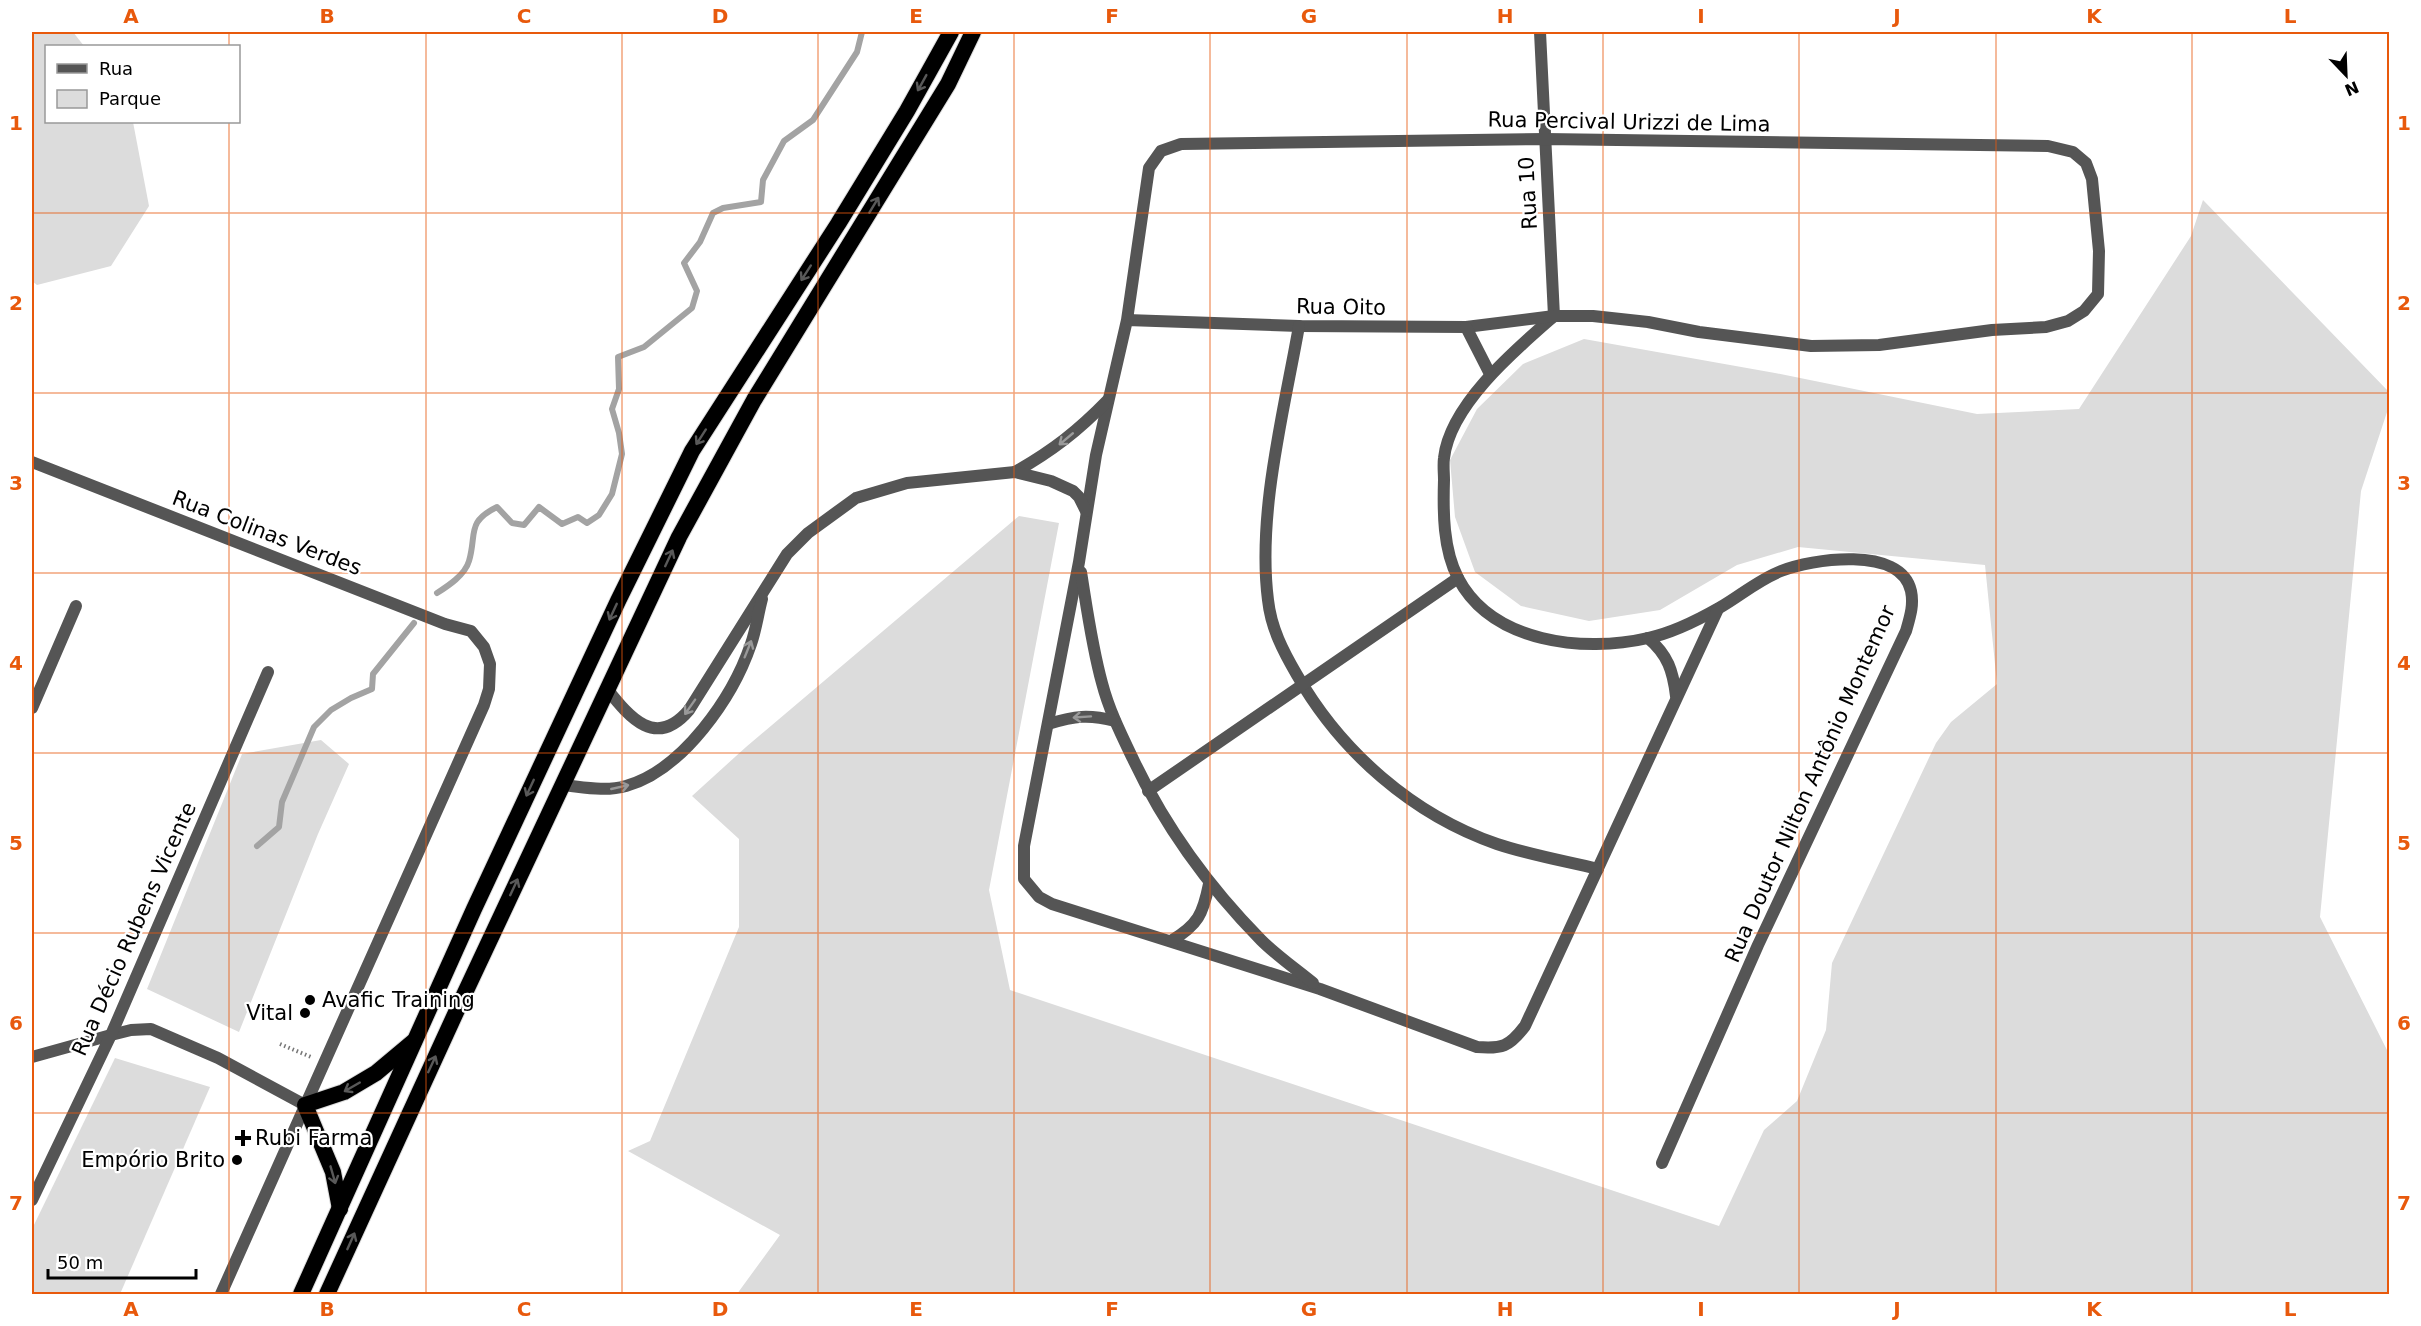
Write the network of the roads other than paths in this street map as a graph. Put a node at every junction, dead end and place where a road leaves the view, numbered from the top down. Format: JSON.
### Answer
{"nodes":[{"id":1,"x":951,"y":32,"type":"edge"},
{"id":2,"x":973,"y":32,"type":"edge"},
{"id":3,"x":1540,"y":32,"type":"edge"},
{"id":4,"x":1545,"y":139,"type":"junction"},
{"id":5,"x":1554,"y":316,"type":"junction"},
{"id":6,"x":1126,"y":320,"type":"junction"},
{"id":7,"x":1299,"y":326,"type":"junction"},
{"id":8,"x":1466,"y":327,"type":"junction"},
{"id":9,"x":1490,"y":374,"type":"junction"},
{"id":10,"x":1108,"y":399,"type":"junction"},
{"id":11,"x":32,"y":462,"type":"edge"},
{"id":12,"x":1015,"y":472,"type":"junction"},
{"id":13,"x":1086,"y":511,"type":"junction"},
{"id":14,"x":1079,"y":562,"type":"junction"},
{"id":15,"x":1458,"y":578,"type":"junction"},
{"id":16,"x":766,"y":587,"type":"junction"},
{"id":17,"x":76,"y":606,"type":"dead end"},
{"id":18,"x":1718,"y":609,"type":"junction"},
{"id":19,"x":1648,"y":638,"type":"junction"},
{"id":20,"x":268,"y":672,"type":"dead end"},
{"id":21,"x":1303,"y":686,"type":"junction"},
{"id":22,"x":607,"y":689,"type":"junction"},
{"id":23,"x":1676,"y":696,"type":"junction"},
{"id":24,"x":32,"y":708,"type":"edge"},
{"id":25,"x":1115,"y":721,"type":"junction"},
{"id":26,"x":1048,"y":724,"type":"junction"},
{"id":27,"x":562,"y":785,"type":"junction"},
{"id":28,"x":1148,"y":791,"type":"junction"},
{"id":29,"x":1598,"y":869,"type":"junction"},
{"id":30,"x":1209,"y":884,"type":"junction"},
{"id":31,"x":1171,"y":941,"type":"junction"},
{"id":32,"x":1320,"y":989,"type":"junction"},
{"id":33,"x":111,"y":1035,"type":"junction"},
{"id":34,"x":416,"y":1040,"type":"junction"},
{"id":35,"x":32,"y":1057,"type":"edge"},
{"id":36,"x":305,"y":1105,"type":"junction"},
{"id":37,"x":1662,"y":1163,"type":"dead end"},
{"id":38,"x":32,"y":1200,"type":"edge"},
{"id":39,"x":340,"y":1209,"type":"junction"},
{"id":40,"x":221,"y":1294,"type":"edge"},
{"id":41,"x":301,"y":1294,"type":"edge"},
{"id":42,"x":327,"y":1294,"type":"edge"}],
"edges":[{"from":1,"to":34,"type":"highway","one_way":true},
{"from":22,"to":2,"type":"highway","one_way":true},
{"from":3,"to":4,"type":"street","name":"Rua 10"},
{"from":4,"to":5,"type":"street","name":"Rua 10"},
{"from":4,"to":5,"type":"street","name":"Rua Percival Urizzi de Lima"},
{"from":4,"to":6,"type":"street","name":"Rua Percival Urizzi de Lima"},
{"from":5,"to":8,"type":"street","name":"Rua Oito"},
{"from":5,"to":9,"type":"street","name":"Rua Doutor Nilton Antônio Montemor"},
{"from":6,"to":7,"type":"street","name":"Rua Oito"},
{"from":6,"to":10,"type":"street"},
{"from":7,"to":8,"type":"street","name":"Rua Oito"},
{"from":7,"to":21,"type":"street"},
{"from":8,"to":9,"type":"street"},
{"from":9,"to":15,"type":"street","name":"Rua Doutor Nilton Antônio Montemor"},
{"from":10,"to":12,"type":"street","one_way":true},
{"from":10,"to":13,"type":"street"},
{"from":11,"to":36,"type":"street","name":"Rua Colinas Verdes"},
{"from":12,"to":13,"type":"street"},
{"from":12,"to":16,"type":"street"},
{"from":13,"to":14,"type":"street"},
{"from":14,"to":25,"type":"street"},
{"from":14,"to":26,"type":"street"},
{"from":15,"to":19,"type":"street","name":"Rua Doutor Nilton Antônio Montemor"},
{"from":15,"to":21,"type":"street"},
{"from":16,"to":22,"type":"street","one_way":true},
{"from":27,"to":16,"type":"street","one_way":true},
{"from":17,"to":24,"type":"street"},
{"from":18,"to":19,"type":"street","name":"Rua Doutor Nilton Antônio Montemor"},
{"from":18,"to":23,"type":"street"},
{"from":18,"to":37,"type":"street","name":"Rua Doutor Nilton Antônio Montemor"},
{"from":19,"to":23,"type":"street"},
{"from":20,"to":33,"type":"street","name":"Rua Décio Rubens Vicente"},
{"from":21,"to":28,"type":"street"},
{"from":21,"to":29,"type":"street"},
{"from":22,"to":27,"type":"highway"},
{"from":23,"to":29,"type":"street"},
{"from":25,"to":26,"type":"street","one_way":true},
{"from":25,"to":28,"type":"street"},
{"from":26,"to":31,"type":"street"},
{"from":42,"to":27,"type":"highway","one_way":true},
{"from":28,"to":30,"type":"street"},
{"from":29,"to":32,"type":"street"},
{"from":30,"to":31,"type":"street"},
{"from":30,"to":32,"type":"street"},
{"from":31,"to":32,"type":"street"},
{"from":33,"to":35,"type":"street"},
{"from":33,"to":36,"type":"street"},
{"from":33,"to":38,"type":"street","name":"Rua Décio Rubens Vicente"},
{"from":34,"to":36,"type":"highway","one_way":true},
{"from":34,"to":39,"type":"highway"},
{"from":36,"to":39,"type":"highway","one_way":true},
{"from":36,"to":40,"type":"street"},
{"from":39,"to":41,"type":"highway"}]}
